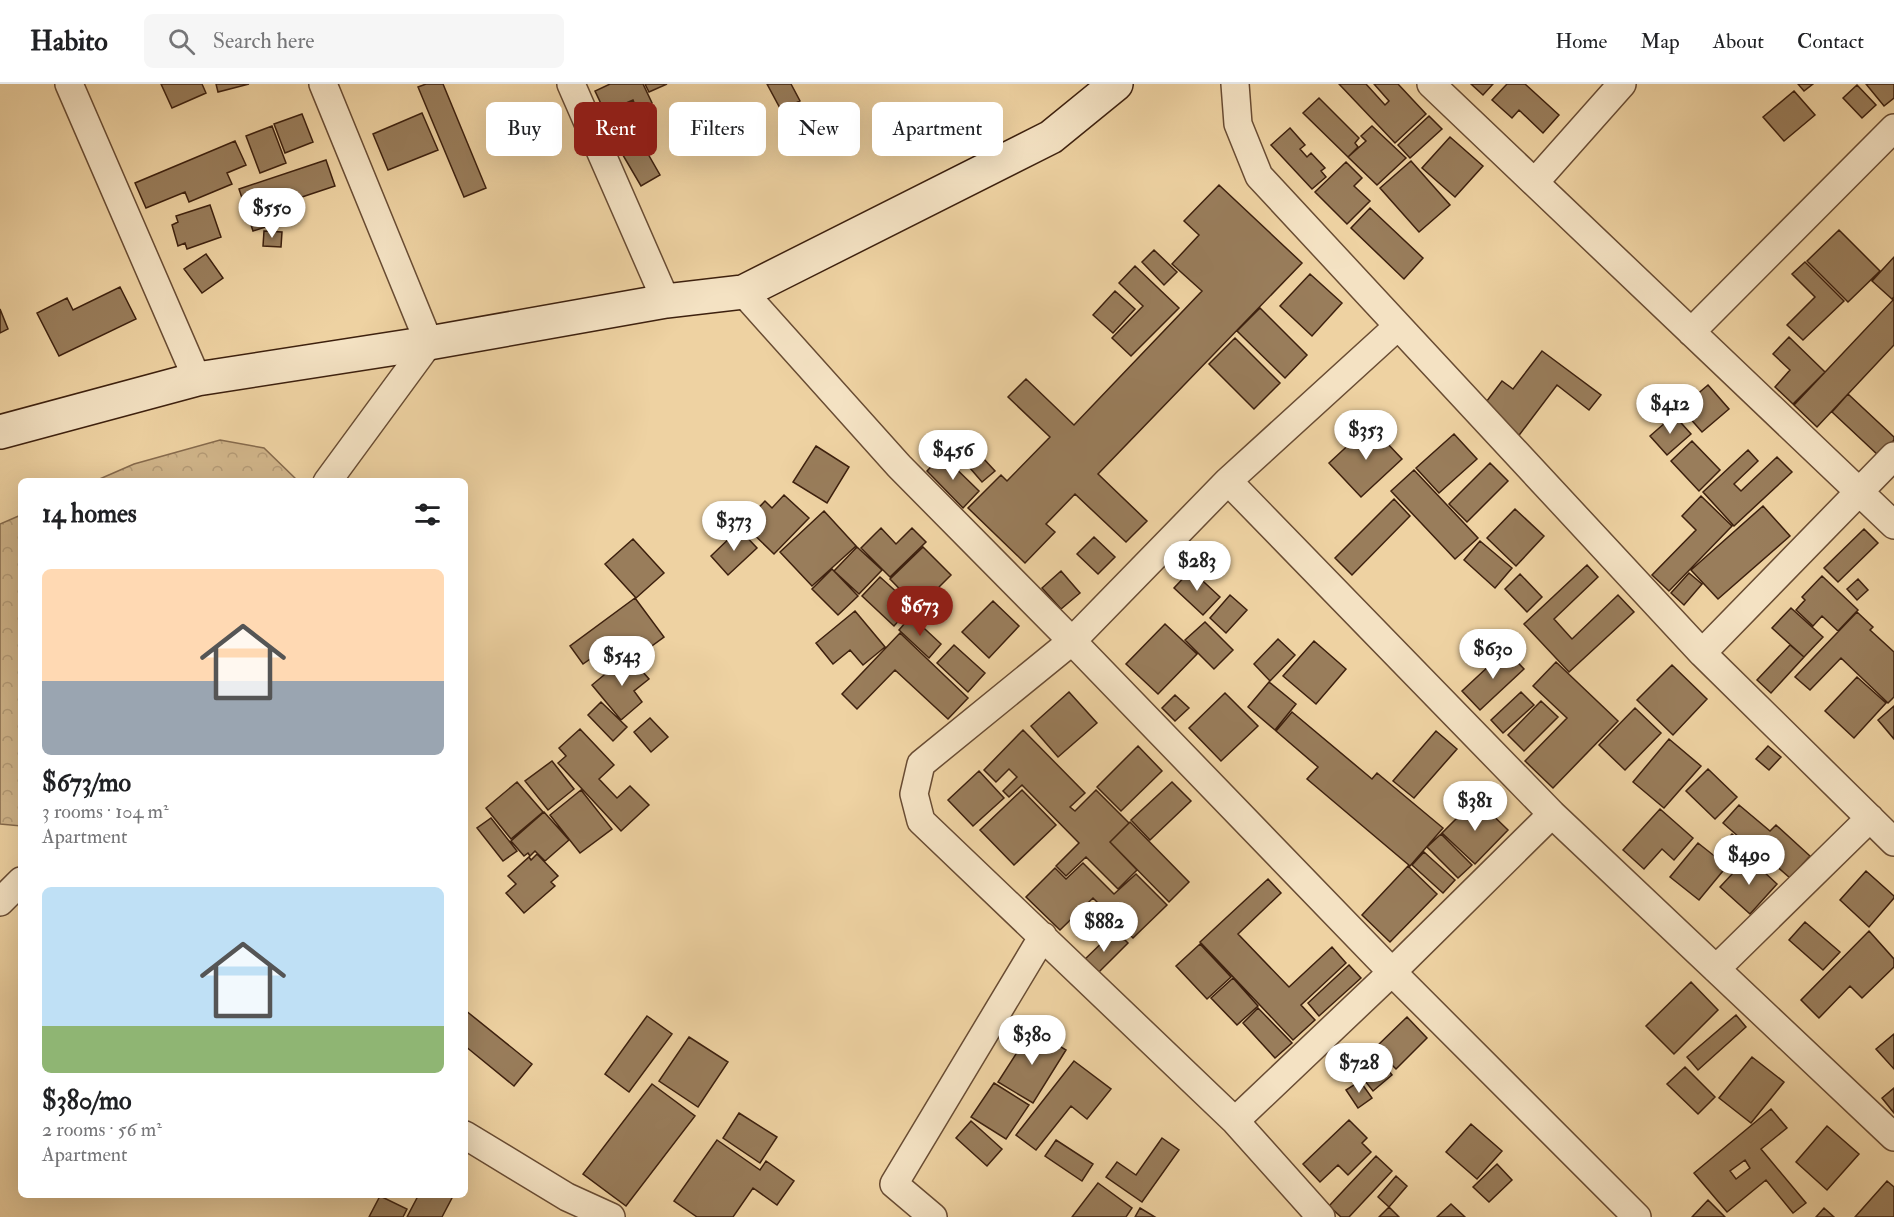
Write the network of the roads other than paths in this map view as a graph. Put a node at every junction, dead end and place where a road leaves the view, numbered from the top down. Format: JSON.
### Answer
{"nodes":[{"id":1,"x":69,"y":84,"type":"edge"},
{"id":2,"x":323,"y":84,"type":"edge"},
{"id":3,"x":571,"y":84,"type":"edge"},
{"id":4,"x":1116,"y":84,"type":"edge"},
{"id":5,"x":1235,"y":84,"type":"edge"},
{"id":6,"x":1431,"y":84,"type":"edge"},
{"id":7,"x":1622,"y":84,"type":"edge"},
{"id":8,"x":1894,"y":128,"type":"edge"},
{"id":9,"x":1534,"y":182,"type":"junction"},
{"id":10,"x":743,"y":292,"type":"junction"},
{"id":11,"x":666,"y":301,"type":"junction"},
{"id":12,"x":1397,"y":327,"type":"junction"},
{"id":13,"x":1691,"y":332,"type":"junction"},
{"id":14,"x":429,"y":343,"type":"junction"},
{"id":15,"x":197,"y":379,"type":"junction"},
{"id":16,"x":0,"y":432,"type":"edge"},
{"id":17,"x":1894,"y":456,"type":"edge"},
{"id":18,"x":330,"y":478,"type":"edge"},
{"id":19,"x":1228,"y":482,"type":"junction"},
{"id":20,"x":1860,"y":492,"type":"junction"},
{"id":21,"x":1894,"y":525,"type":"edge"},
{"id":22,"x":1072,"y":641,"type":"junction"},
{"id":23,"x":1702,"y":653,"type":"junction"},
{"id":24,"x":1551,"y":814,"type":"junction"},
{"id":25,"x":1870,"y":818,"type":"junction"},
{"id":26,"x":1894,"y":842,"type":"edge"},
{"id":27,"x":18,"y":884,"type":"edge"},
{"id":28,"x":0,"y":902,"type":"edge"},
{"id":29,"x":1043,"y":936,"type":"junction"},
{"id":30,"x":1716,"y":969,"type":"junction"},
{"id":31,"x":1392,"y":972,"type":"junction"},
{"id":32,"x":1235,"y":1120,"type":"junction"},
{"id":33,"x":468,"y":1137,"type":"edge"},
{"id":34,"x":1894,"y":1137,"type":"edge"},
{"id":35,"x":611,"y":1217,"type":"edge"},
{"id":36,"x":933,"y":1217,"type":"edge"},
{"id":37,"x":1321,"y":1217,"type":"edge"},
{"id":38,"x":1637,"y":1217,"type":"edge"}],
"edges":[{"from":1,"to":15,"type":"street"},
{"from":2,"to":14,"type":"street"},
{"from":3,"to":11,"type":"street"},
{"from":4,"to":10,"type":"main road"},
{"from":5,"to":12,"type":"street"},
{"from":6,"to":9,"type":"street"},
{"from":7,"to":9,"type":"street"},
{"from":8,"to":13,"type":"street"},
{"from":9,"to":13,"type":"street"},
{"from":10,"to":11,"type":"main road"},
{"from":10,"to":22,"type":"street"},
{"from":11,"to":14,"type":"main road"},
{"from":12,"to":19,"type":"street"},
{"from":12,"to":23,"type":"street"},
{"from":13,"to":20,"type":"street"},
{"from":14,"to":15,"type":"main road"},
{"from":14,"to":18,"type":"street"},
{"from":15,"to":16,"type":"main road"},
{"from":17,"to":20,"type":"street"},
{"from":19,"to":22,"type":"street"},
{"from":19,"to":24,"type":"street"},
{"from":20,"to":21,"type":"street"},
{"from":20,"to":23,"type":"street"},
{"from":22,"to":29,"type":"street"},
{"from":22,"to":31,"type":"street"},
{"from":23,"to":25,"type":"street"},
{"from":24,"to":30,"type":"street"},
{"from":24,"to":31,"type":"street"},
{"from":25,"to":26,"type":"street"},
{"from":25,"to":30,"type":"street"},
{"from":27,"to":28,"type":"street"},
{"from":29,"to":32,"type":"street"},
{"from":29,"to":36,"type":"street"},
{"from":30,"to":34,"type":"street"},
{"from":31,"to":32,"type":"street"},
{"from":31,"to":38,"type":"street"},
{"from":32,"to":37,"type":"street"},
{"from":33,"to":35,"type":"street"}]}
